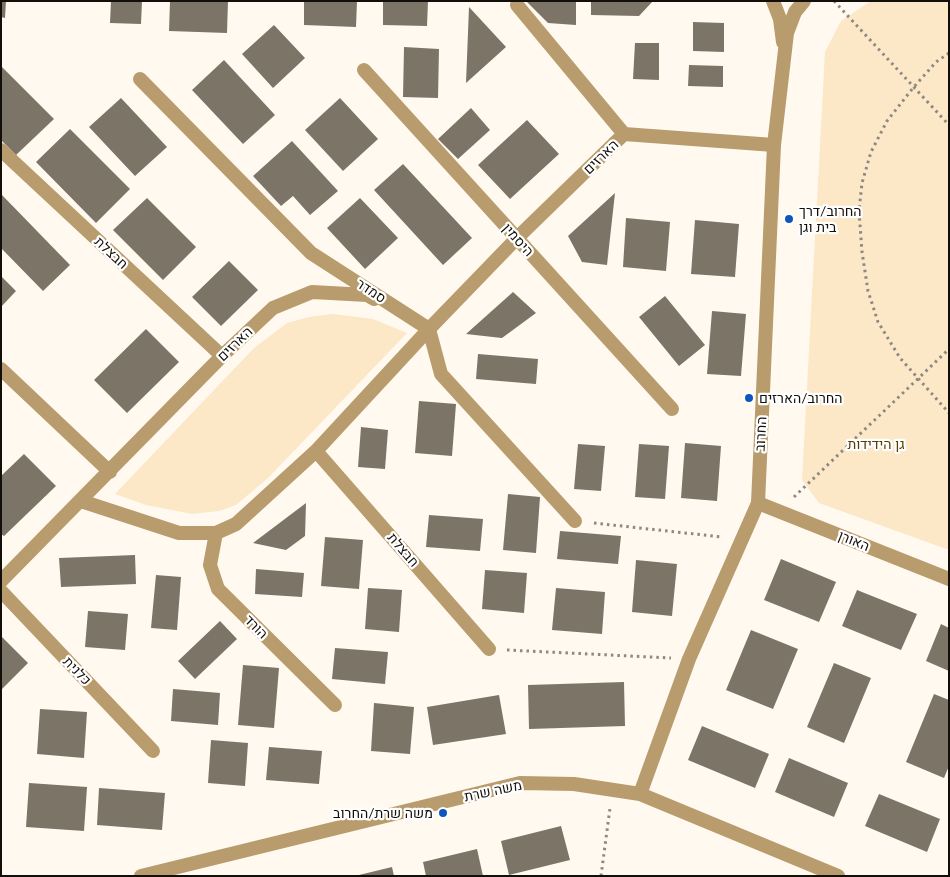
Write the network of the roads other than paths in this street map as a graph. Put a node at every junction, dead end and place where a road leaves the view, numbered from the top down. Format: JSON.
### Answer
{"nodes":[{"id":1,"x":772,"y":1,"type":"edge"},
{"id":2,"x":804,"y":1,"type":"edge"},
{"id":3,"x":517,"y":5,"type":"dead end"},
{"id":4,"x":784,"y":51,"type":"junction"},
{"id":5,"x":364,"y":70,"type":"dead end"},
{"id":6,"x":140,"y":79,"type":"dead end"},
{"id":7,"x":624,"y":134,"type":"junction"},
{"id":8,"x":774,"y":145,"type":"junction"},
{"id":9,"x":1,"y":150,"type":"edge"},
{"id":10,"x":517,"y":238,"type":"junction"},
{"id":11,"x":429,"y":329,"type":"junction"},
{"id":12,"x":222,"y":356,"type":"junction"},
{"id":13,"x":1,"y":369,"type":"edge"},
{"id":14,"x":672,"y":410,"type":"dead end"},
{"id":15,"x":316,"y":451,"type":"junction"},
{"id":16,"x":110,"y":472,"type":"junction"},
{"id":17,"x":81,"y":501,"type":"junction"},
{"id":18,"x":758,"y":504,"type":"junction"},
{"id":19,"x":575,"y":521,"type":"road end"},
{"id":20,"x":216,"y":533,"type":"junction"},
{"id":21,"x":949,"y":579,"type":"edge"},
{"id":22,"x":1,"y":581,"type":"edge"},
{"id":23,"x":1,"y":592,"type":"edge"},
{"id":24,"x":489,"y":649,"type":"road end"},
{"id":25,"x":335,"y":705,"type":"dead end"},
{"id":26,"x":154,"y":751,"type":"dead end"},
{"id":27,"x":640,"y":794,"type":"junction"},
{"id":28,"x":140,"y":876,"type":"edge"},
{"id":29,"x":838,"y":876,"type":"edge"}],
"edges":[{"from":1,"to":4,"type":"street","name":"החרוב"},
{"from":2,"to":4,"type":"street","name":"החרוב"},
{"from":3,"to":7,"type":"street"},
{"from":4,"to":8,"type":"street","name":"החרוב"},
{"from":5,"to":10,"type":"street","name":"היסמין"},
{"from":6,"to":11,"type":"street","name":"סמדר"},
{"from":7,"to":8,"type":"street","name":"הארזים"},
{"from":7,"to":10,"type":"street","name":"הארזים"},
{"from":8,"to":18,"type":"street","name":"החרוב"},
{"from":9,"to":12,"type":"street","name":"חבצלת"},
{"from":10,"to":11,"type":"street","name":"הארזים"},
{"from":10,"to":14,"type":"street","name":"היסמין"},
{"from":11,"to":12,"type":"street","name":"הארזים"},
{"from":11,"to":15,"type":"street","name":"הארזים"},
{"from":11,"to":19,"type":"street"},
{"from":12,"to":16,"type":"street","name":"הארזים"},
{"from":13,"to":16,"type":"street"},
{"from":15,"to":20,"type":"street","name":"הארזים"},
{"from":15,"to":24,"type":"street","name":"חבצלת"},
{"from":16,"to":17,"type":"street","name":"הארזים"},
{"from":17,"to":20,"type":"street","name":"הארזים"},
{"from":17,"to":22,"type":"street","name":"הארזים"},
{"from":18,"to":21,"type":"street","name":"האורן"},
{"from":18,"to":27,"type":"street","name":"החרוב"},
{"from":20,"to":25,"type":"street","name":"הורד"},
{"from":23,"to":26,"type":"street","name":"כלנית"},
{"from":27,"to":28,"type":"street","name":"משה שרת"},
{"from":27,"to":29,"type":"street","name":"משה שרת"}]}
